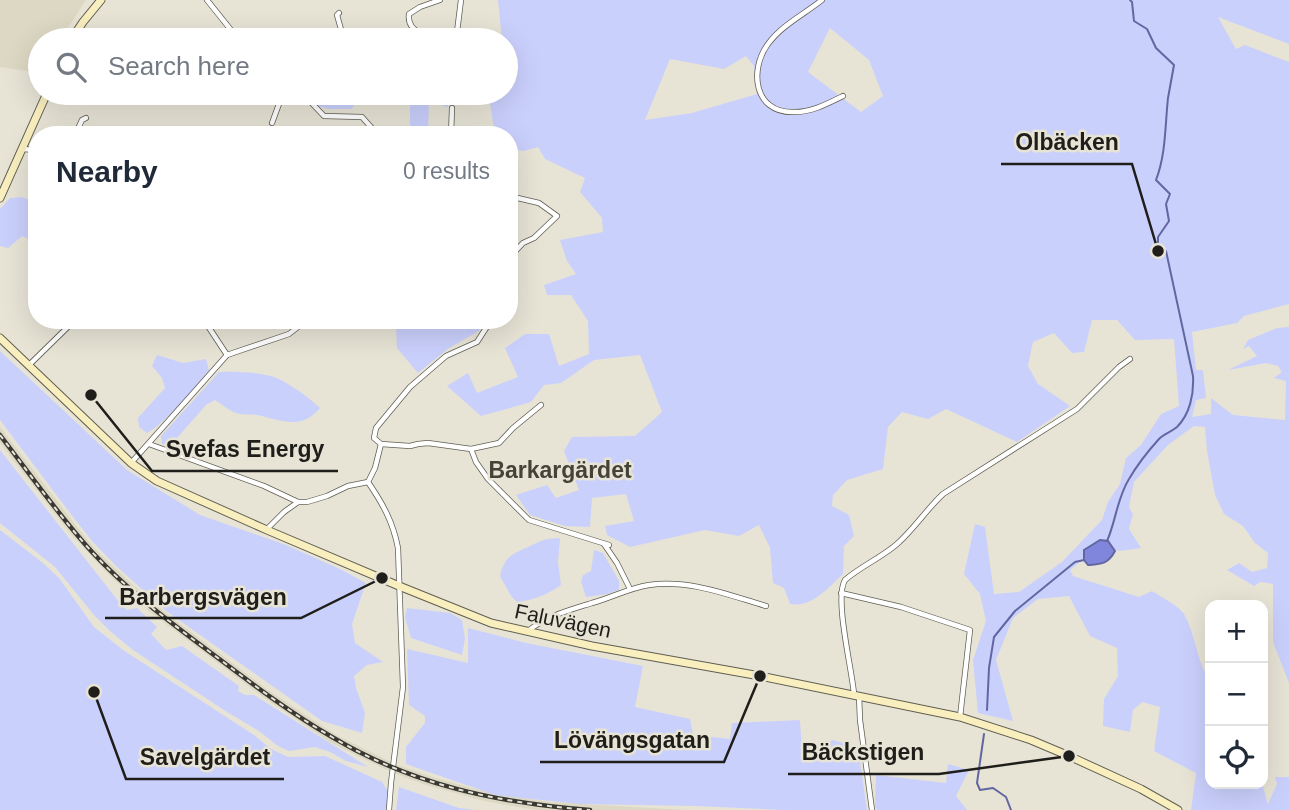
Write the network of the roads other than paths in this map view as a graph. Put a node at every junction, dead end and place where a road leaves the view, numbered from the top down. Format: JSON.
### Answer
{"nodes":[{"id":1,"x":100,"y":0,"type":"edge"},
{"id":2,"x":207,"y":0,"type":"edge"},
{"id":3,"x":440,"y":0,"type":"edge"},
{"id":4,"x":461,"y":0,"type":"edge"},
{"id":5,"x":822,"y":0,"type":"edge"},
{"id":6,"x":339,"y":13,"type":"dead end"},
{"id":7,"x":79,"y":28,"type":"edge"},
{"id":8,"x":228,"y":28,"type":"edge"},
{"id":9,"x":341,"y":28,"type":"edge"},
{"id":10,"x":412,"y":28,"type":"edge"},
{"id":11,"x":457,"y":28,"type":"edge"},
{"id":12,"x":843,"y":96,"type":"dead end"},
{"id":13,"x":42,"y":105,"type":"edge"},
{"id":14,"x":279,"y":105,"type":"edge"},
{"id":15,"x":314,"y":105,"type":"edge"},
{"id":16,"x":452,"y":108,"type":"dead end"},
{"id":17,"x":86,"y":118,"type":"dead end"},
{"id":18,"x":272,"y":123,"type":"dead end"},
{"id":19,"x":32,"y":126,"type":"edge"},
{"id":20,"x":79,"y":126,"type":"edge"},
{"id":21,"x":370,"y":126,"type":"edge"},
{"id":22,"x":452,"y":126,"type":"edge"},
{"id":23,"x":28,"y":136,"type":"edge"},
{"id":24,"x":22,"y":149,"type":"junction"},
{"id":25,"x":28,"y":149,"type":"edge"},
{"id":26,"x":0,"y":198,"type":"edge"},
{"id":27,"x":518,"y":199,"type":"edge"},
{"id":28,"x":518,"y":248,"type":"edge"},
{"id":29,"x":66,"y":329,"type":"edge"},
{"id":30,"x":210,"y":329,"type":"edge"},
{"id":31,"x":295,"y":329,"type":"edge"},
{"id":32,"x":485,"y":329,"type":"edge"},
{"id":33,"x":0,"y":338,"type":"edge"},
{"id":34,"x":227,"y":355,"type":"junction"},
{"id":35,"x":1130,"y":359,"type":"dead end"},
{"id":36,"x":29,"y":365,"type":"junction"},
{"id":37,"x":541,"y":405,"type":"dead end"},
{"id":38,"x":149,"y":443,"type":"junction"},
{"id":39,"x":381,"y":444,"type":"junction"},
{"id":40,"x":471,"y":449,"type":"junction"},
{"id":41,"x":131,"y":463,"type":"junction"},
{"id":42,"x":368,"y":482,"type":"junction"},
{"id":43,"x":298,"y":502,"type":"junction"},
{"id":44,"x":267,"y":530,"type":"junction"},
{"id":45,"x":399,"y":586,"type":"junction"},
{"id":46,"x":630,"y":589,"type":"junction"},
{"id":47,"x":841,"y":593,"type":"junction"},
{"id":48,"x":765,"y":606,"type":"dead end"},
{"id":49,"x":528,"y":631,"type":"junction"},
{"id":50,"x":856,"y":695,"type":"junction"},
{"id":51,"x":960,"y":717,"type":"junction"},
{"id":52,"x":389,"y":810,"type":"edge"},
{"id":53,"x":872,"y":810,"type":"edge"},
{"id":54,"x":1178,"y":810,"type":"edge"}],
"edges":[{"from":1,"to":7,"type":"street"},
{"from":2,"to":8,"type":"street"},
{"from":3,"to":10,"type":"street"},
{"from":4,"to":11,"type":"street"},
{"from":5,"to":12,"type":"street"},
{"from":6,"to":9,"type":"street"},
{"from":13,"to":19,"type":"street"},
{"from":14,"to":18,"type":"street"},
{"from":15,"to":21,"type":"street"},
{"from":16,"to":22,"type":"street"},
{"from":17,"to":20,"type":"street"},
{"from":23,"to":24,"type":"street"},
{"from":24,"to":25,"type":"street"},
{"from":24,"to":26,"type":"street"},
{"from":27,"to":28,"type":"street"},
{"from":29,"to":36,"type":"street"},
{"from":30,"to":34,"type":"street"},
{"from":31,"to":34,"type":"street"},
{"from":32,"to":39,"type":"street"},
{"from":33,"to":36,"type":"street","name":"Faluvägen"},
{"from":34,"to":38,"type":"street"},
{"from":35,"to":47,"type":"street"},
{"from":36,"to":41,"type":"street","name":"Faluvägen"},
{"from":37,"to":40,"type":"street"},
{"from":38,"to":41,"type":"street"},
{"from":38,"to":43,"type":"street"},
{"from":39,"to":40,"type":"street"},
{"from":39,"to":42,"type":"street"},
{"from":40,"to":46,"type":"street"},
{"from":41,"to":44,"type":"street","name":"Faluvägen"},
{"from":42,"to":43,"type":"street"},
{"from":42,"to":45,"type":"street"},
{"from":43,"to":44,"type":"street"},
{"from":44,"to":45,"type":"street","name":"Faluvägen"},
{"from":45,"to":49,"type":"street","name":"Faluvägen"},
{"from":45,"to":52,"type":"street"},
{"from":46,"to":48,"type":"street"},
{"from":46,"to":49,"type":"street"},
{"from":47,"to":50,"type":"street"},
{"from":47,"to":51,"type":"street"},
{"from":49,"to":50,"type":"street","name":"Faluvägen"},
{"from":50,"to":51,"type":"street","name":"Faluvägen"},
{"from":50,"to":53,"type":"street"},
{"from":51,"to":54,"type":"street","name":"Faluvägen"}]}
